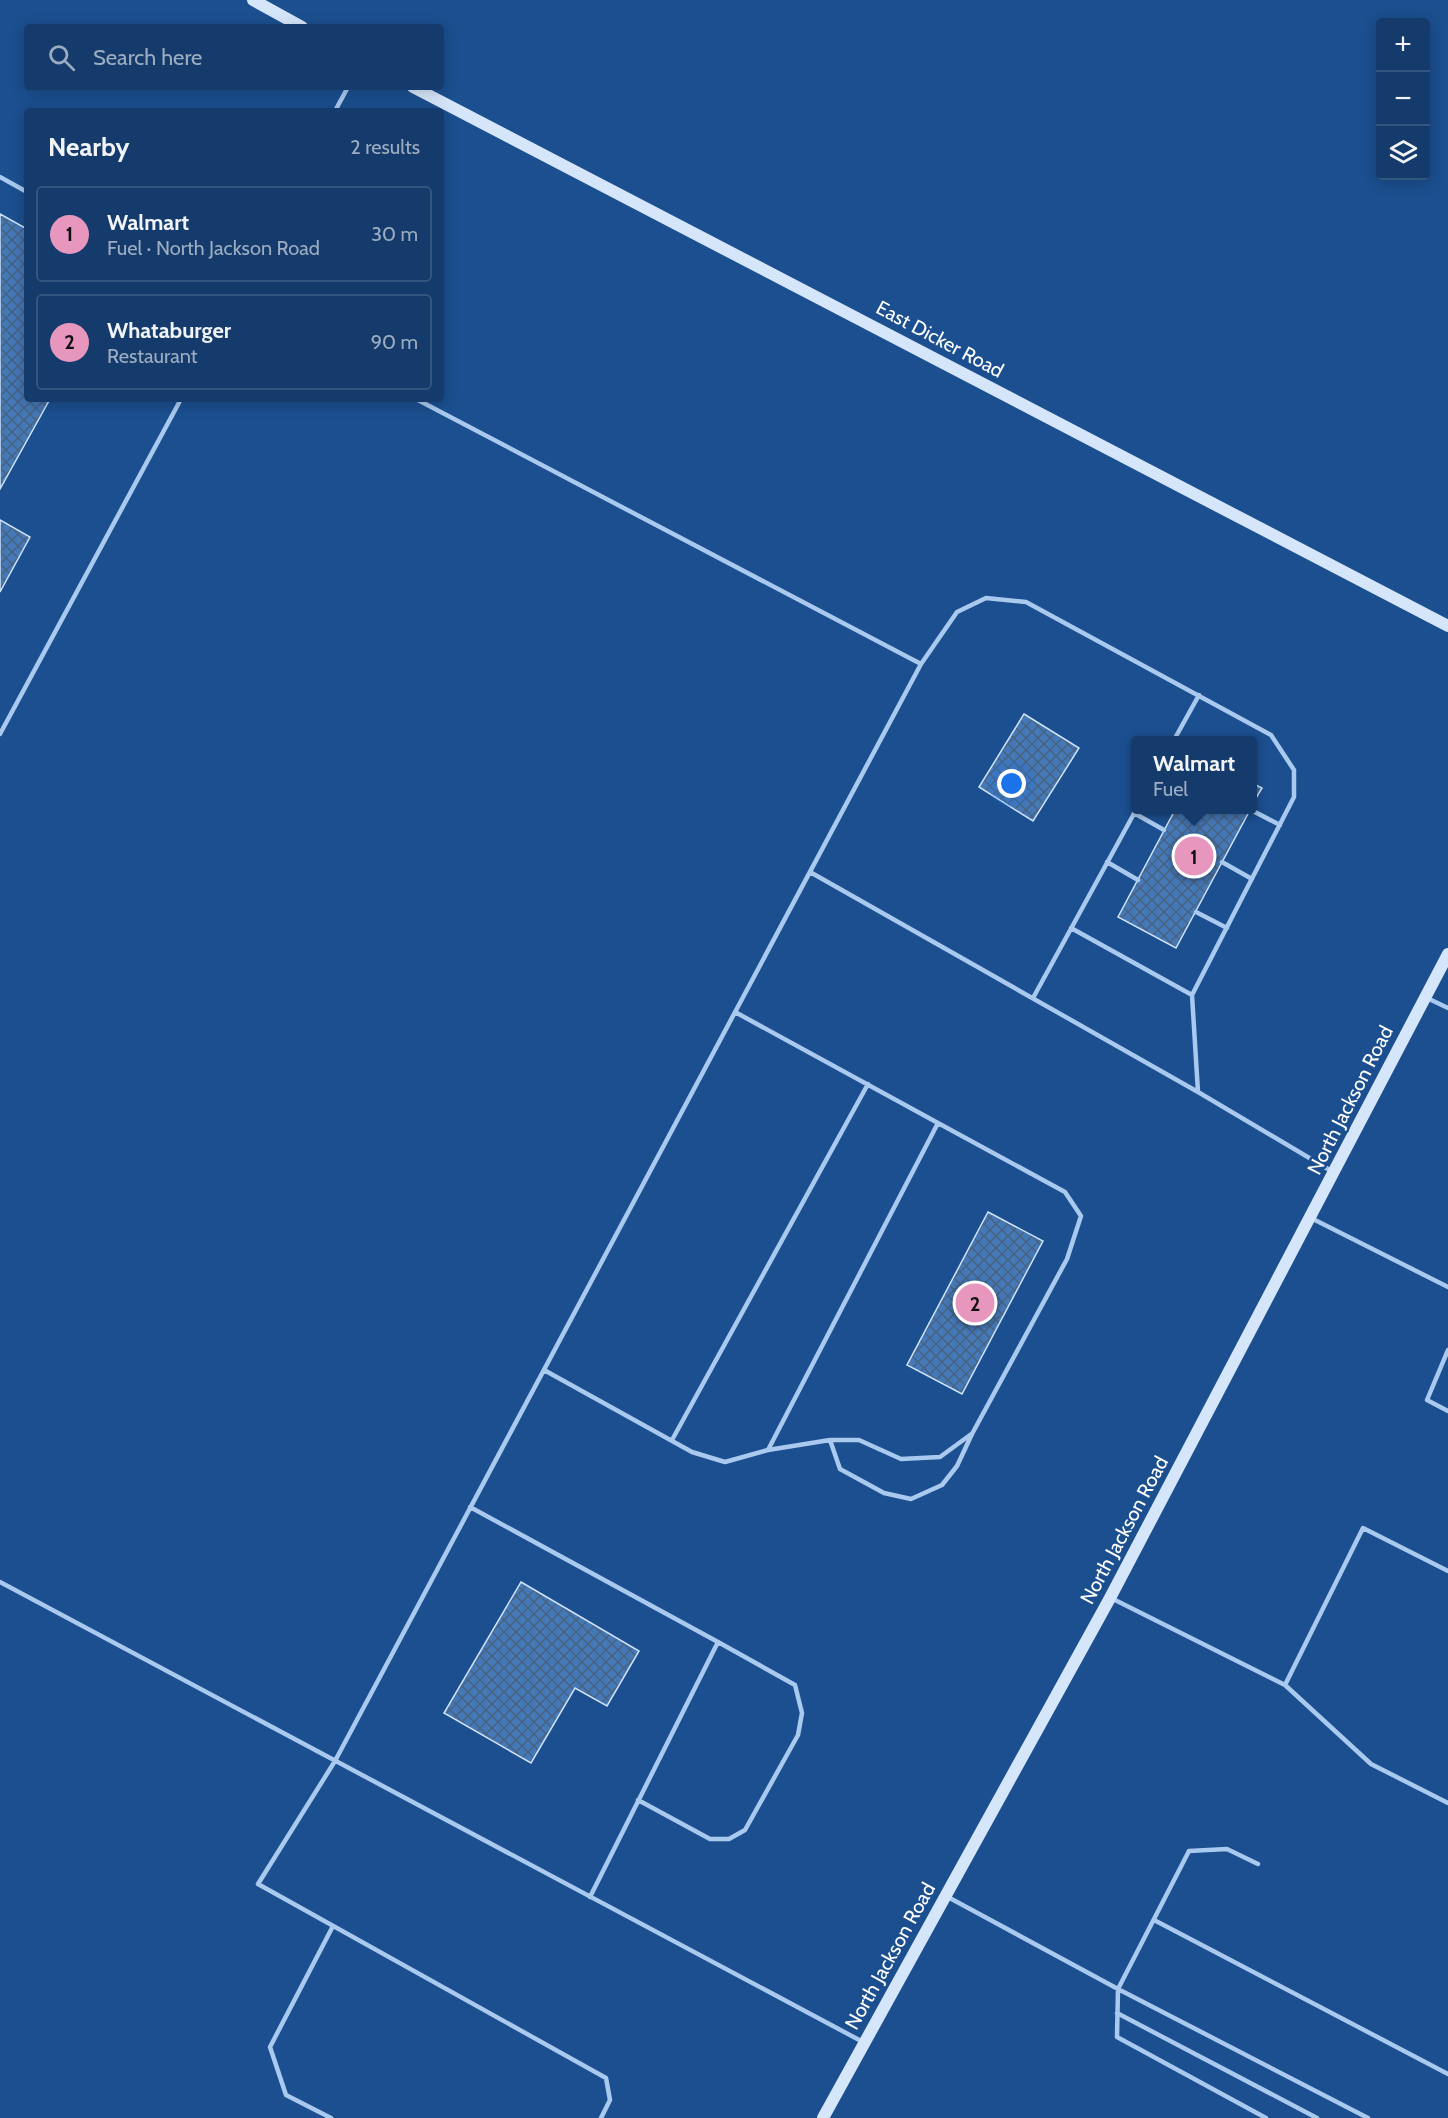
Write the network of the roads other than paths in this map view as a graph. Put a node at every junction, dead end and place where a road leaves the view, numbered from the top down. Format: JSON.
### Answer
{"nodes":[{"id":1,"x":253,"y":0,"type":"edge"},
{"id":2,"x":297,"y":24,"type":"edge"},
{"id":3,"x":346,"y":90,"type":"edge"},
{"id":4,"x":419,"y":90,"type":"edge"},
{"id":5,"x":337,"y":108,"type":"edge"},
{"id":6,"x":0,"y":177,"type":"edge"},
{"id":7,"x":24,"y":190,"type":"edge"},
{"id":8,"x":179,"y":402,"type":"edge"},
{"id":9,"x":422,"y":402,"type":"edge"},
{"id":10,"x":1448,"y":626,"type":"edge"},
{"id":11,"x":921,"y":664,"type":"junction"},
{"id":12,"x":1199,"y":695,"type":"junction"},
{"id":13,"x":0,"y":734,"type":"edge"},
{"id":14,"x":1177,"y":736,"type":"edge"},
{"id":15,"x":1257,"y":813,"type":"edge"},
{"id":16,"x":1134,"y":814,"type":"edge"},
{"id":17,"x":1138,"y":814,"type":"edge"},
{"id":18,"x":1280,"y":825,"type":"junction"},
{"id":19,"x":1164,"y":830,"type":"dead end"},
{"id":20,"x":1107,"y":862,"type":"junction"},
{"id":21,"x":1222,"y":862,"type":"dead end"},
{"id":22,"x":810,"y":872,"type":"junction"},
{"id":23,"x":1252,"y":879,"type":"junction"},
{"id":24,"x":1138,"y":880,"type":"dead end"},
{"id":25,"x":1196,"y":912,"type":"dead end"},
{"id":26,"x":1071,"y":928,"type":"junction"},
{"id":27,"x":1227,"y":928,"type":"junction"},
{"id":28,"x":1448,"y":954,"type":"edge"},
{"id":29,"x":1192,"y":995,"type":"junction"},
{"id":30,"x":1424,"y":996,"type":"junction"},
{"id":31,"x":1033,"y":998,"type":"junction"},
{"id":32,"x":1448,"y":1008,"type":"edge"},
{"id":33,"x":735,"y":1012,"type":"junction"},
{"id":34,"x":868,"y":1084,"type":"junction"},
{"id":35,"x":1198,"y":1092,"type":"junction"},
{"id":36,"x":939,"y":1123,"type":"junction"},
{"id":37,"x":1334,"y":1173,"type":"junction"},
{"id":38,"x":1311,"y":1218,"type":"junction"},
{"id":39,"x":1448,"y":1287,"type":"edge"},
{"id":40,"x":1448,"y":1350,"type":"edge"},
{"id":41,"x":544,"y":1370,"type":"junction"},
{"id":42,"x":1448,"y":1411,"type":"edge"},
{"id":43,"x":972,"y":1434,"type":"junction"},
{"id":44,"x":672,"y":1440,"type":"junction"},
{"id":45,"x":830,"y":1440,"type":"junction"},
{"id":46,"x":768,"y":1450,"type":"junction"},
{"id":47,"x":470,"y":1507,"type":"junction"},
{"id":48,"x":1448,"y":1571,"type":"edge"},
{"id":49,"x":0,"y":1582,"type":"edge"},
{"id":50,"x":1110,"y":1598,"type":"junction"},
{"id":51,"x":718,"y":1642,"type":"junction"},
{"id":52,"x":1285,"y":1684,"type":"junction"},
{"id":53,"x":335,"y":1761,"type":"junction"},
{"id":54,"x":638,"y":1800,"type":"junction"},
{"id":55,"x":1448,"y":1803,"type":"edge"},
{"id":56,"x":1258,"y":1864,"type":"dead end"},
{"id":57,"x":945,"y":1896,"type":"junction"},
{"id":58,"x":590,"y":1897,"type":"junction"},
{"id":59,"x":1154,"y":1920,"type":"junction"},
{"id":60,"x":333,"y":1926,"type":"junction"},
{"id":61,"x":1118,"y":1989,"type":"junction"},
{"id":62,"x":1117,"y":2013,"type":"junction"},
{"id":63,"x":865,"y":2043,"type":"junction"},
{"id":64,"x":1448,"y":2074,"type":"edge"},
{"id":65,"x":331,"y":2118,"type":"edge"},
{"id":66,"x":601,"y":2118,"type":"edge"},
{"id":67,"x":823,"y":2118,"type":"edge"},
{"id":68,"x":1266,"y":2118,"type":"edge"},
{"id":69,"x":1317,"y":2118,"type":"edge"},
{"id":70,"x":1368,"y":2118,"type":"edge"}],
"edges":[{"from":1,"to":2,"type":"main road"},
{"from":3,"to":5,"type":"lane"},
{"from":4,"to":10,"type":"main road","name":"East Dicker Road"},
{"from":6,"to":7,"type":"lane"},
{"from":8,"to":13,"type":"lane"},
{"from":9,"to":11,"type":"lane"},
{"from":11,"to":12,"type":"lane"},
{"from":11,"to":22,"type":"lane"},
{"from":12,"to":14,"type":"lane"},
{"from":12,"to":18,"type":"lane"},
{"from":15,"to":18,"type":"lane"},
{"from":16,"to":20,"type":"lane"},
{"from":17,"to":19,"type":"lane"},
{"from":18,"to":23,"type":"lane"},
{"from":20,"to":24,"type":"lane"},
{"from":20,"to":26,"type":"lane"},
{"from":21,"to":23,"type":"lane"},
{"from":22,"to":31,"type":"lane"},
{"from":22,"to":33,"type":"lane"},
{"from":23,"to":27,"type":"lane"},
{"from":25,"to":27,"type":"lane"},
{"from":26,"to":29,"type":"lane"},
{"from":26,"to":31,"type":"lane"},
{"from":27,"to":29,"type":"lane"},
{"from":28,"to":30,"type":"main road","name":"North Jackson Road"},
{"from":29,"to":35,"type":"lane"},
{"from":30,"to":32,"type":"lane"},
{"from":30,"to":37,"type":"main road","name":"North Jackson Road"},
{"from":31,"to":35,"type":"lane"},
{"from":33,"to":34,"type":"lane"},
{"from":33,"to":41,"type":"lane"},
{"from":34,"to":36,"type":"lane"},
{"from":34,"to":44,"type":"lane"},
{"from":35,"to":37,"type":"lane"},
{"from":36,"to":43,"type":"lane"},
{"from":36,"to":46,"type":"lane"},
{"from":37,"to":38,"type":"main road","name":"North Jackson Road"},
{"from":38,"to":39,"type":"lane"},
{"from":38,"to":50,"type":"main road","name":"North Jackson Road"},
{"from":40,"to":42,"type":"lane"},
{"from":41,"to":44,"type":"lane"},
{"from":41,"to":47,"type":"lane"},
{"from":43,"to":45,"type":"lane"},
{"from":43,"to":45,"type":"lane"},
{"from":44,"to":46,"type":"lane"},
{"from":45,"to":46,"type":"lane"},
{"from":47,"to":51,"type":"lane"},
{"from":47,"to":53,"type":"lane"},
{"from":48,"to":52,"type":"lane"},
{"from":49,"to":53,"type":"lane"},
{"from":50,"to":52,"type":"lane"},
{"from":50,"to":57,"type":"main road","name":"North Jackson Road"},
{"from":51,"to":54,"type":"lane"},
{"from":51,"to":54,"type":"lane"},
{"from":52,"to":55,"type":"lane"},
{"from":53,"to":58,"type":"lane"},
{"from":53,"to":60,"type":"lane"},
{"from":54,"to":58,"type":"lane"},
{"from":56,"to":59,"type":"lane"},
{"from":57,"to":61,"type":"lane"},
{"from":57,"to":63,"type":"main road","name":"North Jackson Road"},
{"from":58,"to":63,"type":"lane"},
{"from":59,"to":61,"type":"lane"},
{"from":59,"to":64,"type":"lane"},
{"from":60,"to":65,"type":"lane"},
{"from":60,"to":66,"type":"lane"},
{"from":61,"to":62,"type":"lane"},
{"from":61,"to":70,"type":"lane"},
{"from":62,"to":68,"type":"lane"},
{"from":62,"to":69,"type":"lane"},
{"from":63,"to":67,"type":"main road","name":"North Jackson Road"}]}
